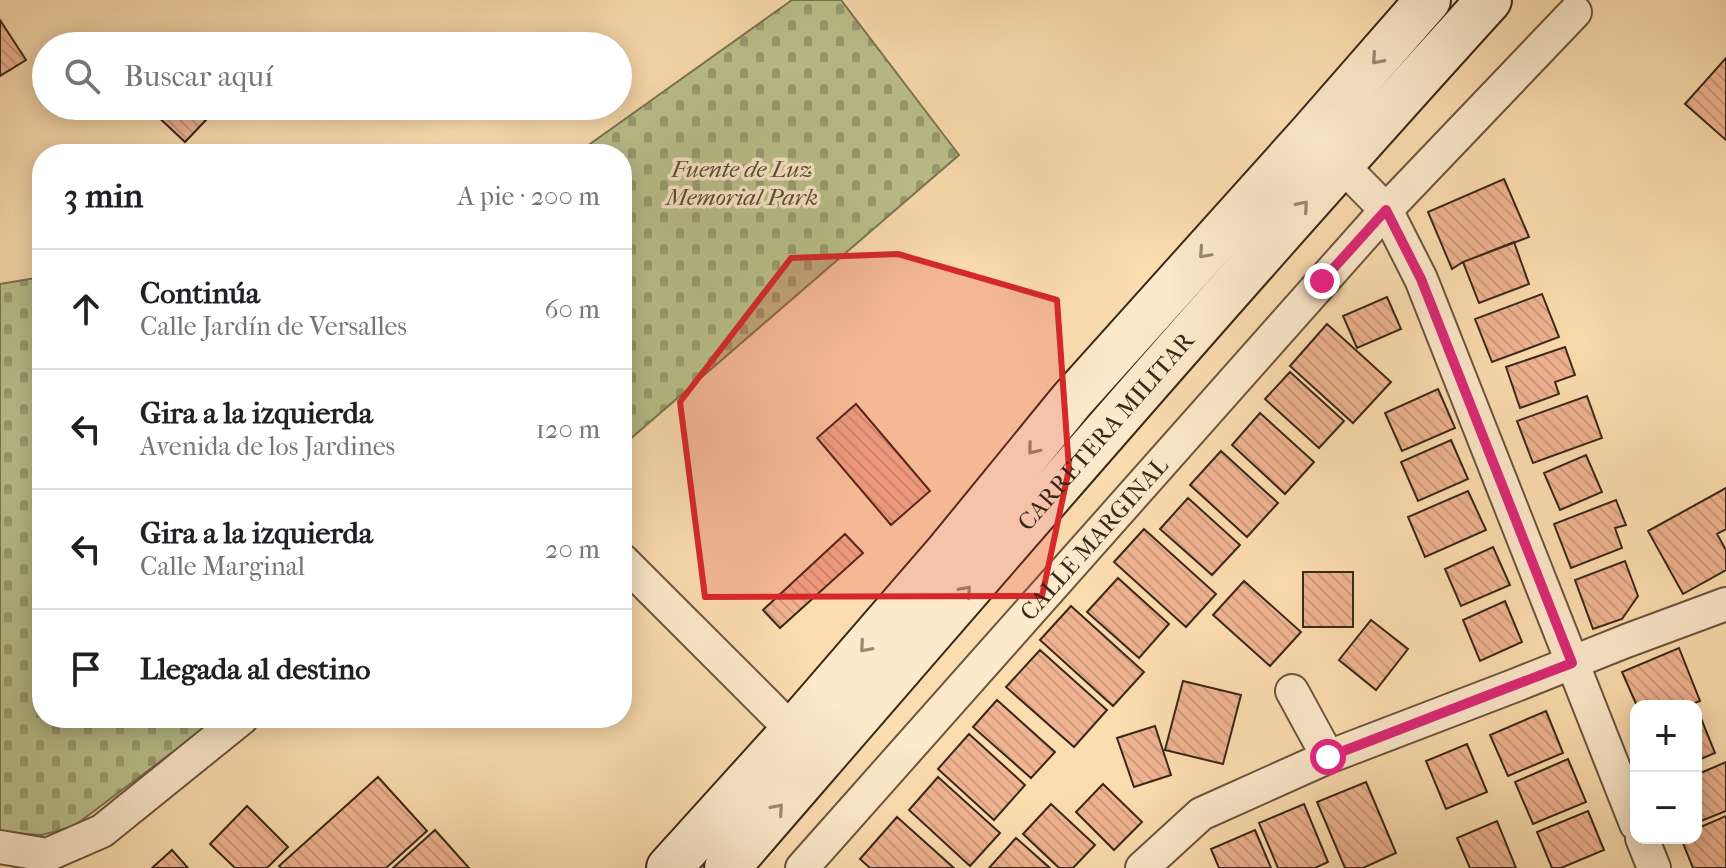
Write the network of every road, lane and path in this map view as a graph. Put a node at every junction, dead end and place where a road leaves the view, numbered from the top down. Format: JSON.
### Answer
{"nodes":[{"id":1,"x":1428,"y":0,"type":"edge"},
{"id":2,"x":1489,"y":0,"type":"edge"},
{"id":3,"x":1575,"y":12,"type":"dead end"},
{"id":4,"x":1326,"y":149,"type":"junction"},
{"id":5,"x":1386,"y":210,"type":"junction"},
{"id":6,"x":632,"y":570,"type":"edge"},
{"id":7,"x":1726,"y":604,"type":"edge"},
{"id":8,"x":1572,"y":663,"type":"junction"},
{"id":9,"x":1292,"y":691,"type":"dead end"},
{"id":10,"x":230,"y":728,"type":"edge"},
{"id":11,"x":793,"y":731,"type":"junction"},
{"id":12,"x":1328,"y":757,"type":"junction"},
{"id":13,"x":1630,"y":809,"type":"edge"},
{"id":14,"x":1644,"y":844,"type":"edge"},
{"id":15,"x":0,"y":847,"type":"edge"},
{"id":16,"x":669,"y":868,"type":"edge"},
{"id":17,"x":727,"y":868,"type":"edge"},
{"id":18,"x":802,"y":868,"type":"edge"},
{"id":19,"x":1142,"y":868,"type":"edge"},
{"id":20,"x":1654,"y":868,"type":"edge"}],
"edges":[{"from":1,"to":4,"type":"main road","name":"CARRETERA MILITAR","one_way":true},
{"from":2,"to":4,"type":"main road","name":"CARRETERA MILITAR"},
{"from":3,"to":5,"type":"street","name":"CALLE MARGINAL"},
{"from":4,"to":5,"type":"street"},
{"from":4,"to":11,"type":"main road","name":"CARRETERA MILITAR","one_way":true},
{"from":17,"to":4,"type":"main road","name":"CARRETERA MILITAR","one_way":true},
{"from":5,"to":8,"type":"street"},
{"from":5,"to":18,"type":"street","name":"CALLE MARGINAL"},
{"from":6,"to":11,"type":"street"},
{"from":7,"to":8,"type":"street"},
{"from":8,"to":12,"type":"street"},
{"from":8,"to":13,"type":"street"},
{"from":9,"to":12,"type":"street"},
{"from":10,"to":15,"type":"street"},
{"from":11,"to":16,"type":"main road","name":"CARRETERA MILITAR"},
{"from":12,"to":19,"type":"street"},
{"from":14,"to":20,"type":"street"}]}
